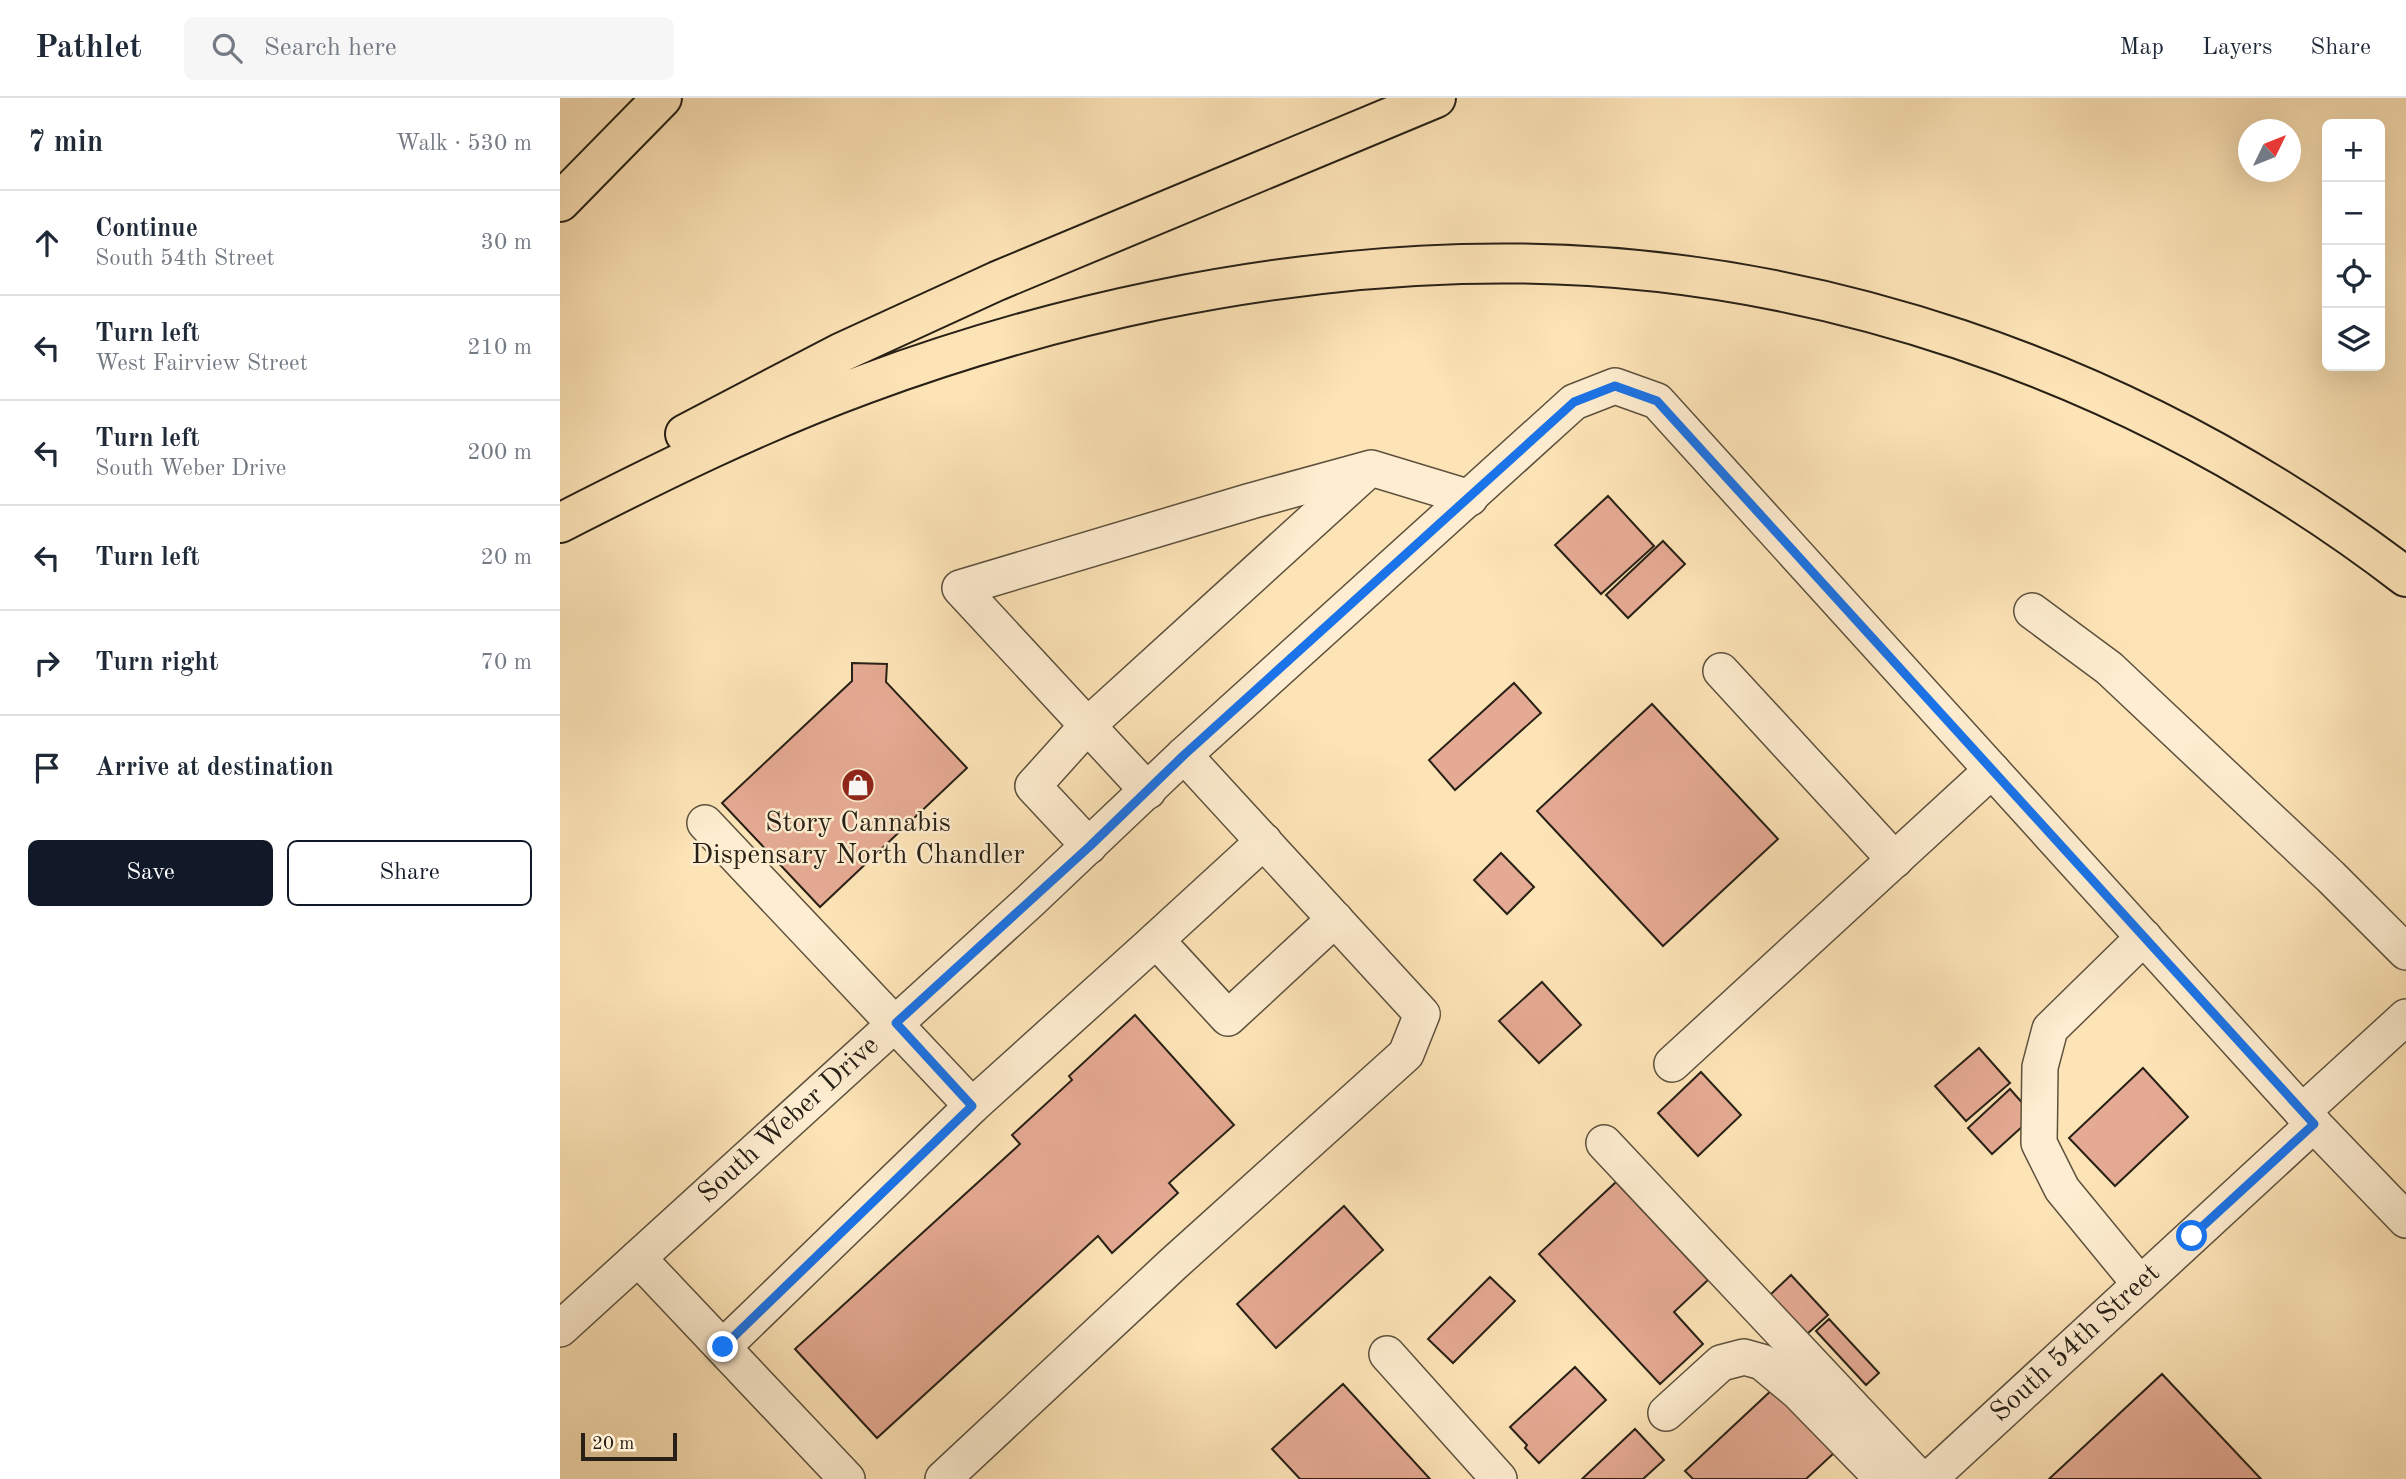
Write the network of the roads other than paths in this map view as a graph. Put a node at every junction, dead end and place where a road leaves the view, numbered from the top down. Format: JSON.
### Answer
{"nodes":[{"id":1,"x":662,"y":98,"type":"edge"},
{"id":2,"x":1436,"y":98,"type":"edge"},
{"id":3,"x":560,"y":202,"type":"edge"},
{"id":4,"x":1371,"y":468,"type":"junction"},
{"id":5,"x":1470,"y":498,"type":"junction"},
{"id":6,"x":560,"y":515,"type":"edge"},
{"id":7,"x":560,"y":523,"type":"edge"},
{"id":8,"x":2406,"y":577,"type":"edge"},
{"id":9,"x":2032,"y":611,"type":"dead end"},
{"id":10,"x":1721,"y":671,"type":"dead end"},
{"id":11,"x":1088,"y":725,"type":"junction"},
{"id":12,"x":1184,"y":755,"type":"junction"},
{"id":13,"x":1992,"y":770,"type":"junction"},
{"id":14,"x":1149,"y":790,"type":"junction"},
{"id":15,"x":705,"y":822,"type":"dead end"},
{"id":16,"x":1264,"y":841,"type":"junction"},
{"id":17,"x":1090,"y":846,"type":"junction"},
{"id":18,"x":1895,"y":860,"type":"junction"},
{"id":19,"x":1335,"y":919,"type":"junction"},
{"id":20,"x":2144,"y":937,"type":"junction"},
{"id":21,"x":1156,"y":940,"type":"junction"},
{"id":22,"x":2406,"y":953,"type":"edge"},
{"id":23,"x":2406,"y":1017,"type":"edge"},
{"id":24,"x":896,"y":1023,"type":"junction"},
{"id":25,"x":1672,"y":1064,"type":"dead end"},
{"id":26,"x":972,"y":1106,"type":"junction"},
{"id":27,"x":2308,"y":1118,"type":"junction"},
{"id":28,"x":1604,"y":1143,"type":"dead end"},
{"id":29,"x":2406,"y":1220,"type":"edge"},
{"id":30,"x":638,"y":1258,"type":"junction"},
{"id":31,"x":2140,"y":1284,"type":"junction"},
{"id":32,"x":560,"y":1329,"type":"edge"},
{"id":33,"x":723,"y":1347,"type":"junction"},
{"id":34,"x":1387,"y":1354,"type":"dead end"},
{"id":35,"x":1666,"y":1413,"type":"dead end"},
{"id":36,"x":847,"y":1479,"type":"edge"},
{"id":37,"x":943,"y":1479,"type":"edge"},
{"id":38,"x":1499,"y":1479,"type":"edge"},
{"id":39,"x":1883,"y":1479,"type":"edge"},
{"id":40,"x":1920,"y":1479,"type":"edge"},
{"id":41,"x":1929,"y":1479,"type":"edge"}],
"edges":[{"from":1,"to":3,"type":"highway"},
{"from":2,"to":6,"type":"highway"},
{"from":4,"to":5,"type":"street"},
{"from":4,"to":11,"type":"street"},
{"from":4,"to":11,"type":"street"},
{"from":5,"to":12,"type":"street","name":"South Weber Drive"},
{"from":5,"to":13,"type":"street","name":"South Weber Drive"},
{"from":7,"to":8,"type":"highway"},
{"from":9,"to":22,"type":"street"},
{"from":10,"to":18,"type":"street"},
{"from":11,"to":14,"type":"street"},
{"from":11,"to":17,"type":"street"},
{"from":12,"to":14,"type":"street","name":"South Weber Drive"},
{"from":12,"to":16,"type":"street"},
{"from":13,"to":18,"type":"street"},
{"from":13,"to":20,"type":"street"},
{"from":14,"to":17,"type":"street","name":"South Weber Drive"},
{"from":15,"to":24,"type":"street"},
{"from":16,"to":19,"type":"street"},
{"from":16,"to":21,"type":"street"},
{"from":17,"to":24,"type":"street","name":"South Weber Drive"},
{"from":18,"to":25,"type":"street"},
{"from":19,"to":21,"type":"street"},
{"from":19,"to":37,"type":"street"},
{"from":20,"to":27,"type":"street"},
{"from":20,"to":31,"type":"street"},
{"from":21,"to":26,"type":"street"},
{"from":23,"to":27,"type":"street","name":"South 54th Street"},
{"from":24,"to":26,"type":"street"},
{"from":24,"to":30,"type":"street","name":"South Weber Drive"},
{"from":26,"to":33,"type":"street"},
{"from":27,"to":29,"type":"street"},
{"from":27,"to":31,"type":"street","name":"South 54th Street"},
{"from":28,"to":40,"type":"street"},
{"from":30,"to":32,"type":"street","name":"South Weber Drive"},
{"from":30,"to":33,"type":"street"},
{"from":31,"to":41,"type":"street","name":"South 54th Street"},
{"from":33,"to":36,"type":"street"},
{"from":34,"to":38,"type":"street"},
{"from":35,"to":39,"type":"street"}]}
